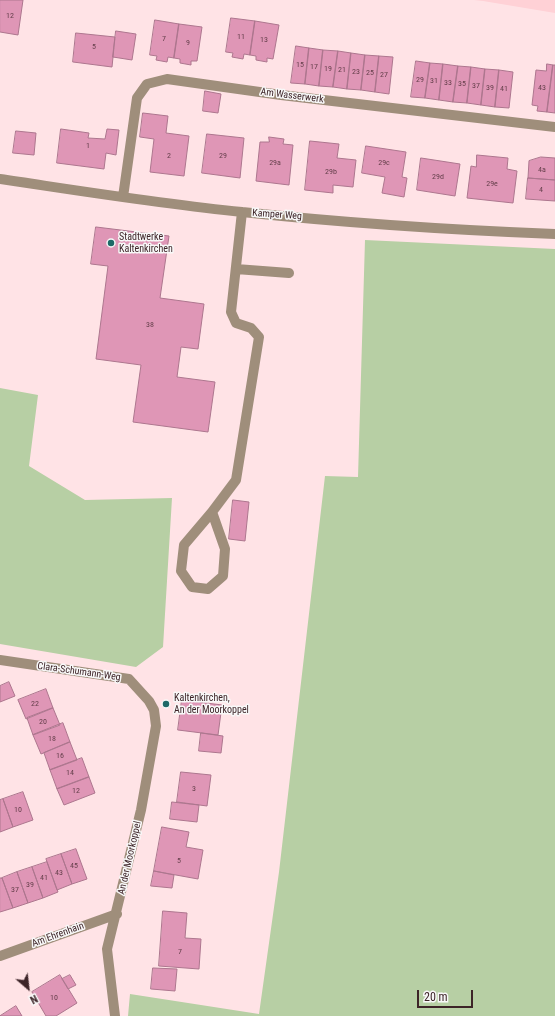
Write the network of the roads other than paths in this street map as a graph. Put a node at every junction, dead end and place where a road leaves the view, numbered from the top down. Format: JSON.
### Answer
{"nodes":[{"id":1,"x":555,"y":127,"type":"edge"},
{"id":2,"x":0,"y":179,"type":"edge"},
{"id":3,"x":123,"y":197,"type":"junction"},
{"id":4,"x":242,"y":212,"type":"junction"},
{"id":5,"x":555,"y":234,"type":"edge"},
{"id":6,"x":236,"y":268,"type":"junction"},
{"id":7,"x":289,"y":273,"type":"dead end"},
{"id":8,"x":212,"y":512,"type":"junction"},
{"id":9,"x":0,"y":660,"type":"edge"},
{"id":10,"x":149,"y":701,"type":"joint"},
{"id":11,"x":117,"y":914,"type":"junction"},
{"id":12,"x":0,"y":956,"type":"edge"},
{"id":13,"x":115,"y":1016,"type":"edge"}],
"edges":[{"from":1,"to":3,"type":"street","name":"Am Wasserwerk"},
{"from":2,"to":3,"type":"street","name":"Kamper Weg"},
{"from":3,"to":4,"type":"street","name":"Kamper Weg"},
{"from":4,"to":5,"type":"street","name":"Kamper Weg"},
{"from":4,"to":6,"type":"street"},
{"from":6,"to":7,"type":"street"},
{"from":6,"to":8,"type":"street"},
{"from":8,"to":8,"type":"street"},
{"from":9,"to":10,"type":"street","name":"Clara-Schumann-Weg"},
{"from":10,"to":11,"type":"street","name":"An der Moorkoppel"},
{"from":11,"to":12,"type":"street","name":"Am Ehrenhain"},
{"from":11,"to":13,"type":"street","name":"An der Moorkoppel"}]}
